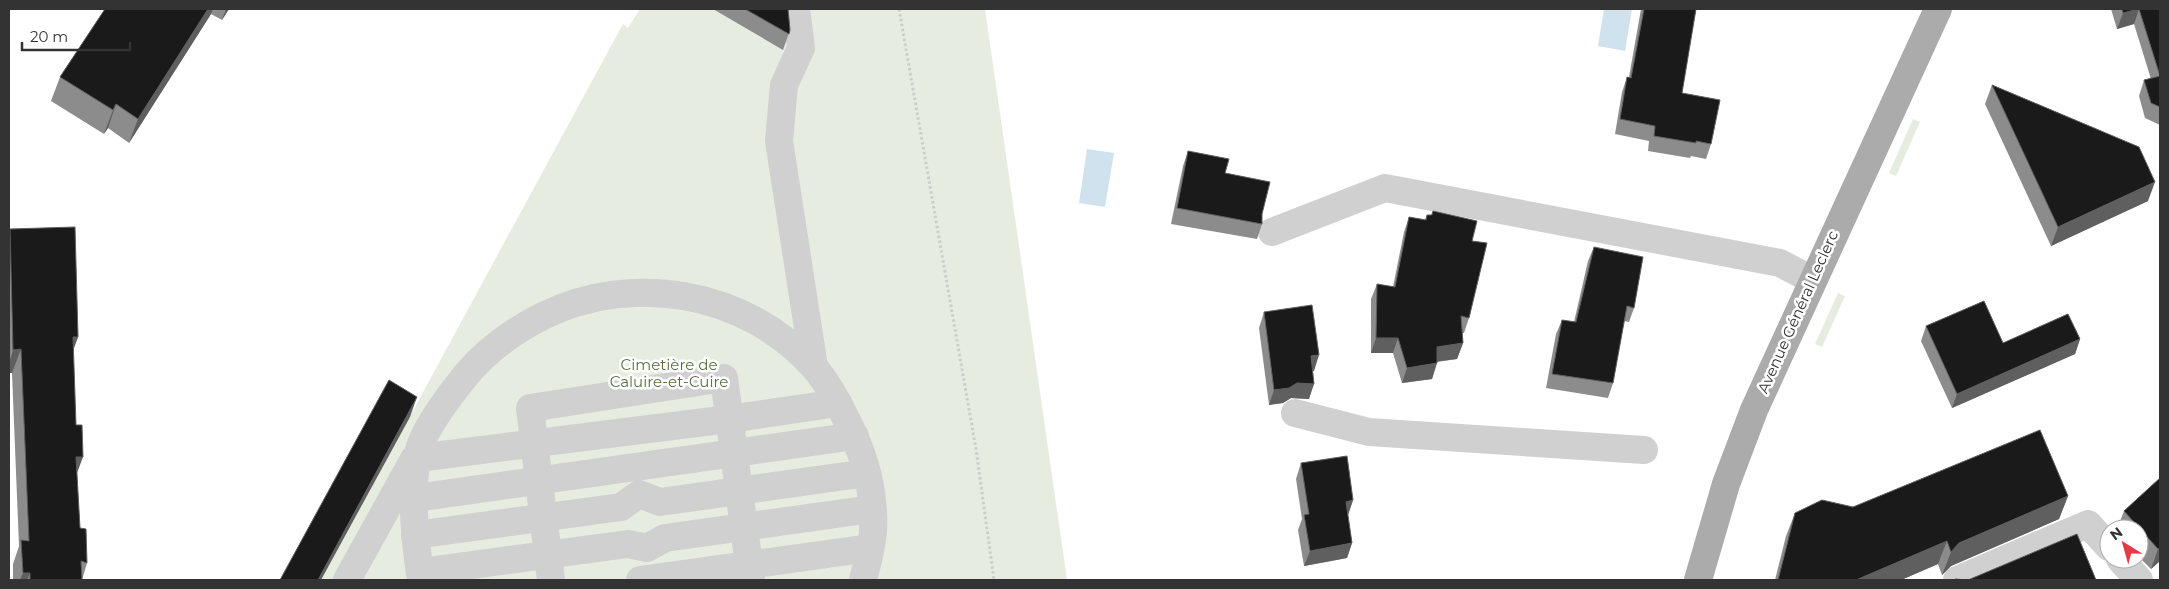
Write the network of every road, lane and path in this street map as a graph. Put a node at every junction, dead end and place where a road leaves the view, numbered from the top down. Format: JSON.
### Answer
{"nodes":[{"id":1,"x":796,"y":9,"type":"edge"},
{"id":2,"x":899,"y":9,"type":"edge"},
{"id":3,"x":1932,"y":9,"type":"edge"},
{"id":4,"x":1938,"y":9,"type":"edge"},
{"id":5,"x":1918,"y":51,"type":"junction"},
{"id":6,"x":1272,"y":232,"type":"dead end"},
{"id":7,"x":1812,"y":280,"type":"junction"},
{"id":8,"x":814,"y":367,"type":"junction"},
{"id":9,"x":838,"y":403,"type":"junction"},
{"id":10,"x":1295,"y":413,"type":"dead end"},
{"id":11,"x":729,"y":419,"type":"junction"},
{"id":12,"x":855,"y":436,"type":"junction"},
{"id":13,"x":534,"y":444,"type":"junction"},
{"id":14,"x":1644,"y":450,"type":"dead end"},
{"id":15,"x":734,"y":453,"type":"junction"},
{"id":16,"x":419,"y":454,"type":"junction"},
{"id":17,"x":635,"y":467,"type":"junction"},
{"id":18,"x":867,"y":473,"type":"junction"},
{"id":19,"x":539,"y":480,"type":"junction"},
{"id":20,"x":739,"y":490,"type":"junction"},
{"id":21,"x":415,"y":498,"type":"junction"},
{"id":22,"x":640,"y":501,"type":"junction"},
{"id":23,"x":872,"y":509,"type":"junction"},
{"id":24,"x":543,"y":517,"type":"junction"},
{"id":25,"x":744,"y":527,"type":"junction"},
{"id":26,"x":2099,"y":536,"type":"edge"},
{"id":27,"x":647,"y":543,"type":"junction"},
{"id":28,"x":870,"y":548,"type":"junction"},
{"id":29,"x":414,"y":564,"type":"edge"},
{"id":30,"x":550,"y":567,"type":"edge"},
{"id":31,"x":2129,"y":569,"type":"edge"},
{"id":32,"x":750,"y":572,"type":"edge"},
{"id":33,"x":646,"y":579,"type":"edge"},
{"id":34,"x":346,"y":580,"type":"edge"},
{"id":35,"x":863,"y":580,"type":"edge"},
{"id":36,"x":994,"y":580,"type":"edge"},
{"id":37,"x":1698,"y":580,"type":"edge"},
{"id":38,"x":1957,"y":580,"type":"edge"},
{"id":39,"x":2139,"y":580,"type":"edge"}],
"edges":[{"from":1,"to":8,"type":"lane"},
{"from":2,"to":36,"type":"path"},
{"from":3,"to":5,"type":"main road","name":"Avenue Général Leclerc"},
{"from":4,"to":5,"type":"main road","name":"Avenue Général Leclerc"},
{"from":5,"to":7,"type":"main road","name":"Avenue Général Leclerc"},
{"from":6,"to":7,"type":"lane"},
{"from":7,"to":37,"type":"main road","name":"Avenue Général Leclerc"},
{"from":8,"to":9,"type":"lane"},
{"from":8,"to":16,"type":"lane"},
{"from":9,"to":11,"type":"lane"},
{"from":9,"to":12,"type":"lane"},
{"from":10,"to":14,"type":"lane"},
{"from":11,"to":13,"type":"lane"},
{"from":11,"to":13,"type":"lane"},
{"from":11,"to":15,"type":"lane"},
{"from":12,"to":15,"type":"lane"},
{"from":12,"to":18,"type":"lane"},
{"from":13,"to":16,"type":"lane"},
{"from":13,"to":19,"type":"lane"},
{"from":15,"to":17,"type":"lane"},
{"from":15,"to":20,"type":"lane"},
{"from":16,"to":21,"type":"lane"},
{"from":16,"to":34,"type":"lane"},
{"from":17,"to":19,"type":"lane"},
{"from":17,"to":22,"type":"lane"},
{"from":18,"to":20,"type":"lane"},
{"from":18,"to":23,"type":"lane"},
{"from":19,"to":21,"type":"lane"},
{"from":19,"to":24,"type":"lane"},
{"from":20,"to":22,"type":"lane"},
{"from":20,"to":25,"type":"lane"},
{"from":21,"to":29,"type":"lane"},
{"from":22,"to":24,"type":"lane"},
{"from":22,"to":27,"type":"lane"},
{"from":22,"to":27,"type":"lane"},
{"from":23,"to":25,"type":"lane"},
{"from":23,"to":28,"type":"lane"},
{"from":24,"to":29,"type":"lane"},
{"from":24,"to":30,"type":"lane"},
{"from":25,"to":27,"type":"lane"},
{"from":25,"to":32,"type":"lane"},
{"from":26,"to":38,"type":"lane"},
{"from":27,"to":30,"type":"lane"},
{"from":27,"to":33,"type":"lane"},
{"from":28,"to":32,"type":"lane"},
{"from":28,"to":35,"type":"lane"},
{"from":29,"to":30,"type":"lane"},
{"from":31,"to":39,"type":"lane"},
{"from":32,"to":33,"type":"lane"}]}
